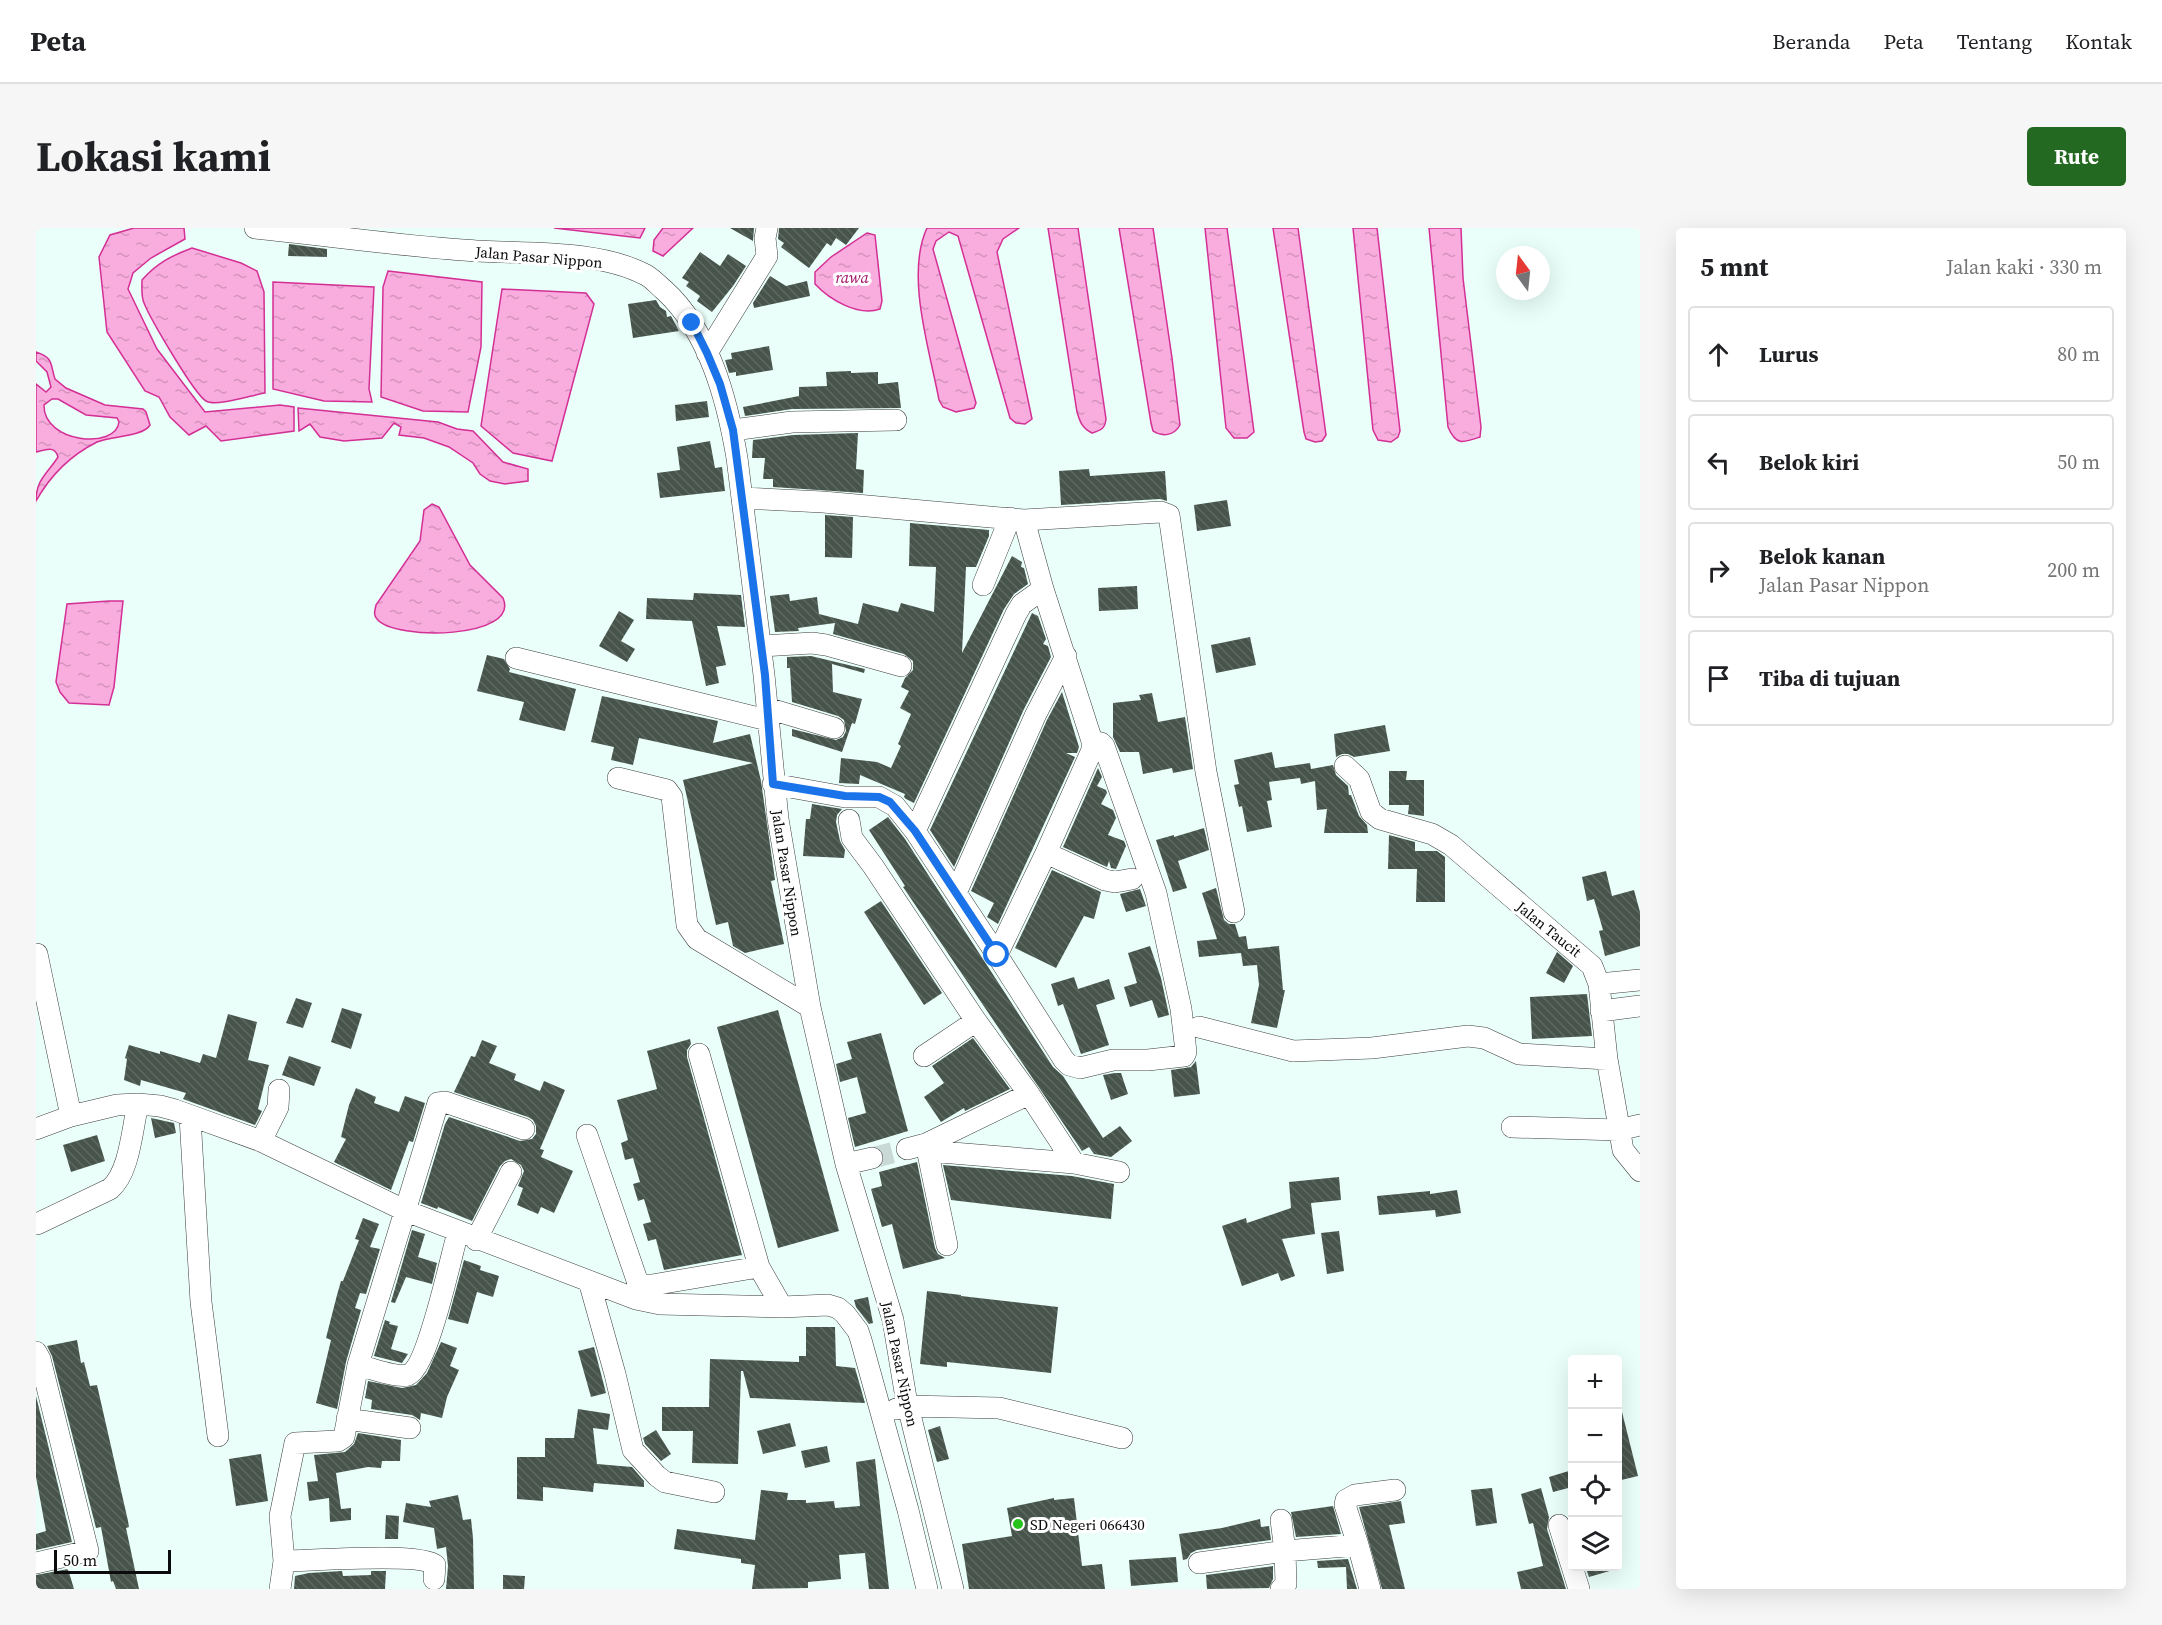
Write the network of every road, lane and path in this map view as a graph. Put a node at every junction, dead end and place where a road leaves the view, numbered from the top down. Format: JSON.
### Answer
{"nodes":[{"id":1,"x":255,"y":228,"type":"edge"},
{"id":2,"x":767,"y":228,"type":"edge"},
{"id":3,"x":707,"y":353,"type":"junction"},
{"id":4,"x":896,"y":420,"type":"dead end"},
{"id":5,"x":733,"y":430,"type":"junction"},
{"id":6,"x":743,"y":498,"type":"junction"},
{"id":7,"x":1017,"y":519,"type":"junction"},
{"id":8,"x":983,"y":585,"type":"dead end"},
{"id":9,"x":1043,"y":589,"type":"junction"},
{"id":10,"x":761,"y":646,"type":"junction"},
{"id":11,"x":1066,"y":656,"type":"junction"},
{"id":12,"x":516,"y":658,"type":"dead end"},
{"id":13,"x":901,"y":666,"type":"dead end"},
{"id":14,"x":767,"y":714,"type":"junction"},
{"id":15,"x":834,"y":728,"type":"dead end"},
{"id":16,"x":1092,"y":741,"type":"junction"},
{"id":17,"x":1345,"y":766,"type":"dead end"},
{"id":18,"x":618,"y":778,"type":"dead end"},
{"id":19,"x":773,"y":784,"type":"junction"},
{"id":20,"x":849,"y":820,"type":"dead end"},
{"id":21,"x":915,"y":831,"type":"junction"},
{"id":22,"x":1046,"y":854,"type":"junction"},
{"id":23,"x":1132,"y":879,"type":"dead end"},
{"id":24,"x":956,"y":893,"type":"junction"},
{"id":25,"x":1234,"y":912,"type":"dead end"},
{"id":26,"x":37,"y":954,"type":"edge"},
{"id":27,"x":997,"y":955,"type":"junction"},
{"id":28,"x":1640,"y":980,"type":"edge"},
{"id":29,"x":1599,"y":984,"type":"junction"},
{"id":30,"x":1640,"y":1006,"type":"edge"},
{"id":31,"x":810,"y":1007,"type":"junction"},
{"id":32,"x":1601,"y":1011,"type":"junction"},
{"id":33,"x":976,"y":1021,"type":"junction"},
{"id":34,"x":1199,"y":1027,"type":"dead end"},
{"id":35,"x":699,"y":1054,"type":"dead end"},
{"id":36,"x":924,"y":1056,"type":"dead end"},
{"id":37,"x":1607,"y":1059,"type":"junction"},
{"id":38,"x":279,"y":1090,"type":"dead end"},
{"id":39,"x":1029,"y":1094,"type":"junction"},
{"id":40,"x":138,"y":1104,"type":"junction"},
{"id":41,"x":71,"y":1116,"type":"junction"},
{"id":42,"x":190,"y":1117,"type":"junction"},
{"id":43,"x":1640,"y":1125,"type":"edge"},
{"id":44,"x":1512,"y":1127,"type":"dead end"},
{"id":45,"x":36,"y":1129,"type":"edge"},
{"id":46,"x":524,"y":1129,"type":"dead end"},
{"id":47,"x":1619,"y":1130,"type":"junction"},
{"id":48,"x":587,"y":1135,"type":"dead end"},
{"id":49,"x":261,"y":1141,"type":"junction"},
{"id":50,"x":920,"y":1148,"type":"junction"},
{"id":51,"x":872,"y":1158,"type":"tunnel mouth"},
{"id":52,"x":846,"y":1164,"type":"junction"},
{"id":53,"x":1074,"y":1164,"type":"junction"},
{"id":54,"x":511,"y":1172,"type":"dead end"},
{"id":55,"x":1119,"y":1172,"type":"dead end"},
{"id":56,"x":1640,"y":1172,"type":"edge"},
{"id":57,"x":406,"y":1211,"type":"junction"},
{"id":58,"x":37,"y":1224,"type":"edge"},
{"id":59,"x":467,"y":1236,"type":"junction"},
{"id":60,"x":947,"y":1245,"type":"dead end"},
{"id":61,"x":759,"y":1267,"type":"junction"},
{"id":62,"x":589,"y":1281,"type":"junction"},
{"id":63,"x":782,"y":1307,"type":"junction"},
{"id":64,"x":36,"y":1352,"type":"edge"},
{"id":65,"x":358,"y":1365,"type":"junction"},
{"id":66,"x":908,"y":1406,"type":"junction"},
{"id":67,"x":880,"y":1413,"type":"junction"},
{"id":68,"x":347,"y":1419,"type":"junction"},
{"id":69,"x":410,"y":1428,"type":"dead end"},
{"id":70,"x":218,"y":1436,"type":"dead end"},
{"id":71,"x":1122,"y":1438,"type":"dead end"},
{"id":72,"x":1395,"y":1490,"type":"dead end"},
{"id":73,"x":714,"y":1492,"type":"dead end"},
{"id":74,"x":1281,"y":1520,"type":"dead end"},
{"id":75,"x":1559,"y":1526,"type":"dead end"},
{"id":76,"x":1358,"y":1545,"type":"junction"},
{"id":77,"x":1285,"y":1551,"type":"junction"},
{"id":78,"x":284,"y":1561,"type":"junction"},
{"id":79,"x":36,"y":1563,"type":"edge"},
{"id":80,"x":1199,"y":1563,"type":"dead end"},
{"id":81,"x":434,"y":1579,"type":"dead end"},
{"id":82,"x":280,"y":1589,"type":"edge"},
{"id":83,"x":927,"y":1589,"type":"edge"},
{"id":84,"x":953,"y":1589,"type":"edge"},
{"id":85,"x":1281,"y":1589,"type":"edge"},
{"id":86,"x":1370,"y":1589,"type":"edge"},
{"id":87,"x":1579,"y":1589,"type":"edge"}],
"edges":[{"from":1,"to":3,"type":"street","name":"Jalan Pasar Nippon"},
{"from":2,"to":3,"type":"street"},
{"from":3,"to":5,"type":"street","name":"Jalan Pasar Nippon"},
{"from":4,"to":5,"type":"street"},
{"from":5,"to":6,"type":"street","name":"Jalan Pasar Nippon"},
{"from":6,"to":7,"type":"street"},
{"from":6,"to":10,"type":"street","name":"Jalan Pasar Nippon"},
{"from":7,"to":8,"type":"street"},
{"from":7,"to":9,"type":"street"},
{"from":7,"to":25,"type":"street"},
{"from":9,"to":11,"type":"street"},
{"from":9,"to":21,"type":"street"},
{"from":10,"to":13,"type":"street"},
{"from":10,"to":14,"type":"street","name":"Jalan Pasar Nippon"},
{"from":11,"to":16,"type":"street"},
{"from":11,"to":24,"type":"street"},
{"from":12,"to":14,"type":"street"},
{"from":14,"to":15,"type":"street"},
{"from":14,"to":19,"type":"street","name":"Jalan Pasar Nippon"},
{"from":16,"to":22,"type":"street"},
{"from":16,"to":27,"type":"street"},
{"from":17,"to":29,"type":"street","name":"Jalan Taucit"},
{"from":18,"to":31,"type":"street"},
{"from":19,"to":21,"type":"street"},
{"from":19,"to":31,"type":"street","name":"Jalan Pasar Nippon"},
{"from":20,"to":33,"type":"street"},
{"from":21,"to":24,"type":"street"},
{"from":22,"to":23,"type":"street"},
{"from":22,"to":27,"type":"street"},
{"from":24,"to":27,"type":"street"},
{"from":26,"to":41,"type":"street"},
{"from":28,"to":29,"type":"street"},
{"from":29,"to":32,"type":"street","name":"Jalan Taucit"},
{"from":30,"to":32,"type":"street"},
{"from":31,"to":52,"type":"street","name":"Jalan Pasar Nippon"},
{"from":32,"to":37,"type":"street","name":"Jalan Taucit"},
{"from":33,"to":36,"type":"street"},
{"from":33,"to":39,"type":"street"},
{"from":34,"to":37,"type":"street"},
{"from":35,"to":61,"type":"street"},
{"from":37,"to":47,"type":"street","name":"Jalan Taucit"},
{"from":38,"to":49,"type":"street"},
{"from":39,"to":50,"type":"street"},
{"from":39,"to":53,"type":"street"},
{"from":40,"to":41,"type":"street"},
{"from":40,"to":42,"type":"street"},
{"from":40,"to":58,"type":"street"},
{"from":41,"to":45,"type":"street"},
{"from":42,"to":49,"type":"street"},
{"from":42,"to":70,"type":"street"},
{"from":43,"to":47,"type":"street"},
{"from":44,"to":47,"type":"street"},
{"from":46,"to":57,"type":"street"},
{"from":47,"to":56,"type":"street","name":"Jalan Taucit"},
{"from":48,"to":61,"type":"street"},
{"from":49,"to":57,"type":"street"},
{"from":50,"to":53,"type":"street"},
{"from":50,"to":60,"type":"street"},
{"from":51,"to":52,"type":"street"},
{"from":52,"to":66,"type":"street","name":"Jalan Pasar Nippon"},
{"from":53,"to":55,"type":"street"},
{"from":54,"to":59,"type":"street"},
{"from":57,"to":59,"type":"street"},
{"from":57,"to":65,"type":"street"},
{"from":59,"to":62,"type":"street"},
{"from":59,"to":65,"type":"street"},
{"from":61,"to":63,"type":"street"},
{"from":62,"to":63,"type":"street"},
{"from":62,"to":73,"type":"street"},
{"from":63,"to":67,"type":"street"},
{"from":64,"to":79,"type":"street"},
{"from":65,"to":68,"type":"street"},
{"from":66,"to":67,"type":"street"},
{"from":66,"to":71,"type":"street"},
{"from":66,"to":84,"type":"street","name":"Jalan Pasar Nippon"},
{"from":67,"to":83,"type":"street"},
{"from":68,"to":69,"type":"street"},
{"from":68,"to":78,"type":"street"},
{"from":72,"to":76,"type":"street"},
{"from":74,"to":77,"type":"street"},
{"from":75,"to":87,"type":"street"},
{"from":76,"to":77,"type":"street"},
{"from":76,"to":86,"type":"street"},
{"from":77,"to":80,"type":"street"},
{"from":77,"to":85,"type":"street"},
{"from":78,"to":81,"type":"street"},
{"from":78,"to":82,"type":"street"}]}
